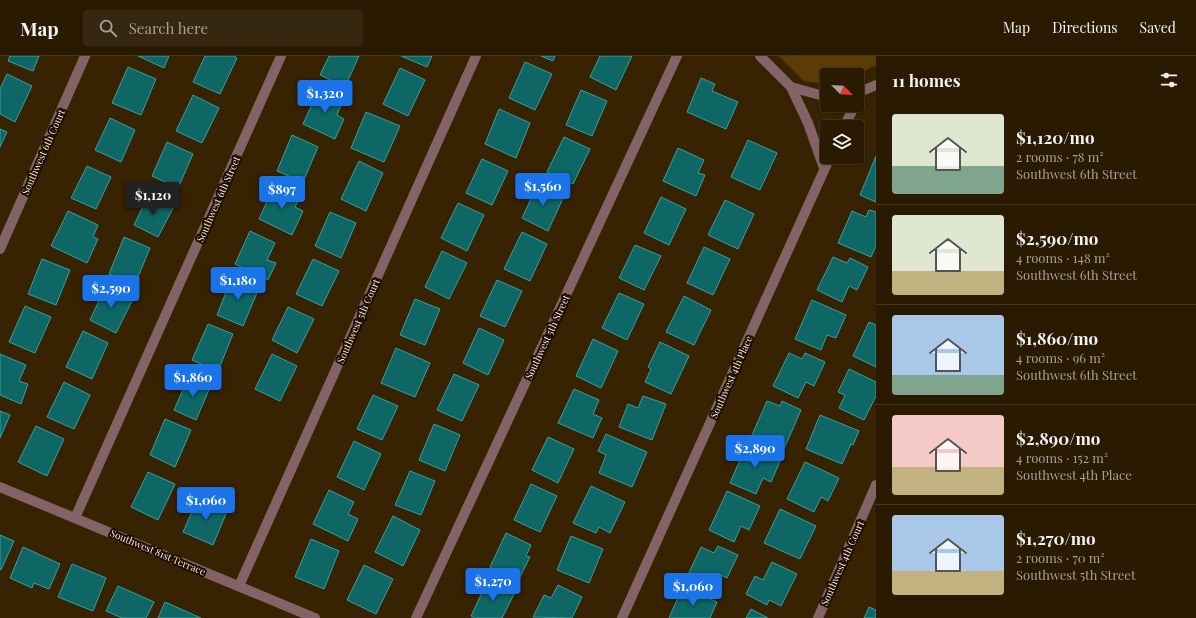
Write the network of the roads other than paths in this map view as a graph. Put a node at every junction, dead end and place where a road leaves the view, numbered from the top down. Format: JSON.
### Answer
{"nodes":[{"id":1,"x":85,"y":56,"type":"edge"},
{"id":2,"x":282,"y":56,"type":"edge"},
{"id":3,"x":476,"y":56,"type":"edge"},
{"id":4,"x":677,"y":56,"type":"edge"},
{"id":5,"x":760,"y":56,"type":"edge"},
{"id":6,"x":876,"y":85,"type":"edge"},
{"id":7,"x":791,"y":87,"type":"junction"},
{"id":8,"x":864,"y":92,"type":"edge"},
{"id":9,"x":820,"y":95,"type":"edge"},
{"id":10,"x":826,"y":164,"type":"edge"},
{"id":11,"x":824,"y":168,"type":"junction"},
{"id":12,"x":0,"y":249,"type":"edge"},
{"id":13,"x":876,"y":485,"type":"edge"},
{"id":14,"x":0,"y":487,"type":"edge"},
{"id":15,"x":76,"y":518,"type":"junction"},
{"id":16,"x":239,"y":586,"type":"junction"},
{"id":17,"x":314,"y":618,"type":"edge"},
{"id":18,"x":416,"y":618,"type":"edge"},
{"id":19,"x":622,"y":618,"type":"edge"},
{"id":20,"x":818,"y":618,"type":"edge"}],
"edges":[{"from":1,"to":12,"type":"street","name":"Southwest 6th Court"},
{"from":2,"to":15,"type":"street","name":"Southwest 6th Street"},
{"from":3,"to":16,"type":"street","name":"Southwest 5th Court"},
{"from":4,"to":18,"type":"street","name":"Southwest 5th Street"},
{"from":5,"to":7,"type":"street"},
{"from":6,"to":8,"type":"street"},
{"from":7,"to":9,"type":"street"},
{"from":7,"to":11,"type":"street"},
{"from":10,"to":11,"type":"street","name":"Southwest 4th Place"},
{"from":11,"to":19,"type":"street","name":"Southwest 4th Place"},
{"from":13,"to":20,"type":"street","name":"Southwest 4th Court"},
{"from":14,"to":15,"type":"street","name":"Southwest 81st Terrace"},
{"from":15,"to":16,"type":"street","name":"Southwest 81st Terrace"},
{"from":16,"to":17,"type":"street","name":"Southwest 81st Terrace"}]}
